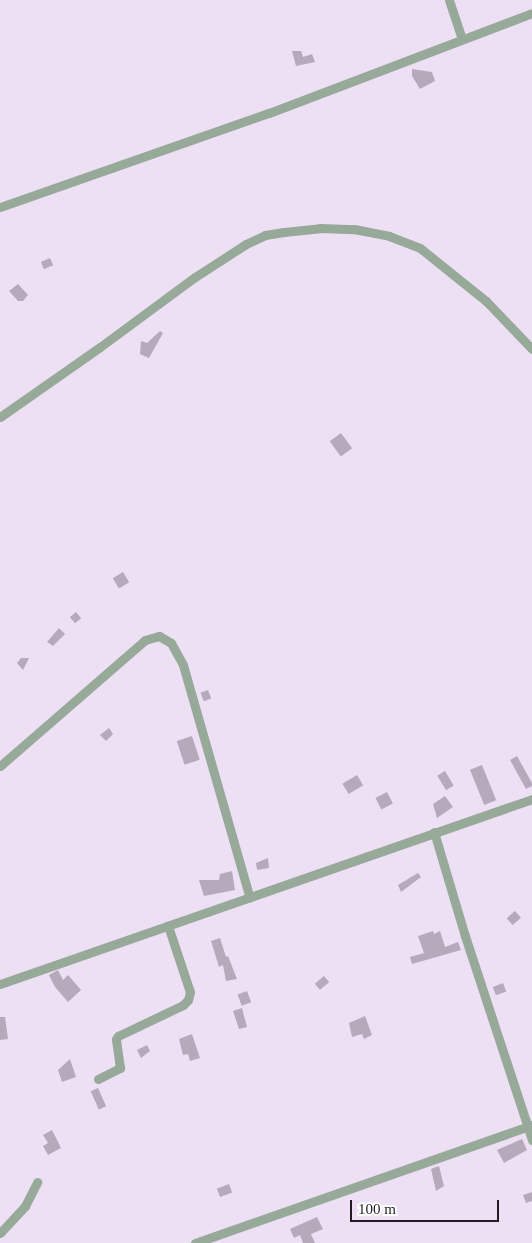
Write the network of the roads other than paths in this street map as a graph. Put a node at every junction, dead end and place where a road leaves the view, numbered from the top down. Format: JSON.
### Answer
{"nodes":[{"id":1,"x":450,"y":0,"type":"edge"},
{"id":2,"x":532,"y":13,"type":"edge"},
{"id":3,"x":462,"y":39,"type":"junction"},
{"id":4,"x":0,"y":207,"type":"edge"},
{"id":5,"x":532,"y":349,"type":"edge"},
{"id":6,"x":0,"y":417,"type":"edge"},
{"id":7,"x":0,"y":766,"type":"edge"},
{"id":8,"x":532,"y":799,"type":"edge"},
{"id":9,"x":434,"y":832,"type":"junction"},
{"id":10,"x":250,"y":898,"type":"junction"},
{"id":11,"x":168,"y":926,"type":"junction"},
{"id":12,"x":0,"y":984,"type":"edge"},
{"id":13,"x":98,"y":1079,"type":"dead end"},
{"id":14,"x":530,"y":1126,"type":"edge"},
{"id":15,"x":532,"y":1140,"type":"edge"},
{"id":16,"x":37,"y":1182,"type":"dead end"},
{"id":17,"x":0,"y":1233,"type":"edge"},
{"id":18,"x":195,"y":1243,"type":"edge"}],
"edges":[{"from":1,"to":3,"type":"street"},
{"from":2,"to":3,"type":"street"},
{"from":3,"to":4,"type":"street"},
{"from":5,"to":6,"type":"street"},
{"from":7,"to":10,"type":"street"},
{"from":8,"to":9,"type":"street"},
{"from":9,"to":10,"type":"street"},
{"from":9,"to":14,"type":"street"},
{"from":10,"to":11,"type":"street"},
{"from":11,"to":12,"type":"street"},
{"from":11,"to":13,"type":"street"},
{"from":14,"to":15,"type":"street"},
{"from":14,"to":18,"type":"street"},
{"from":16,"to":17,"type":"street"}]}
